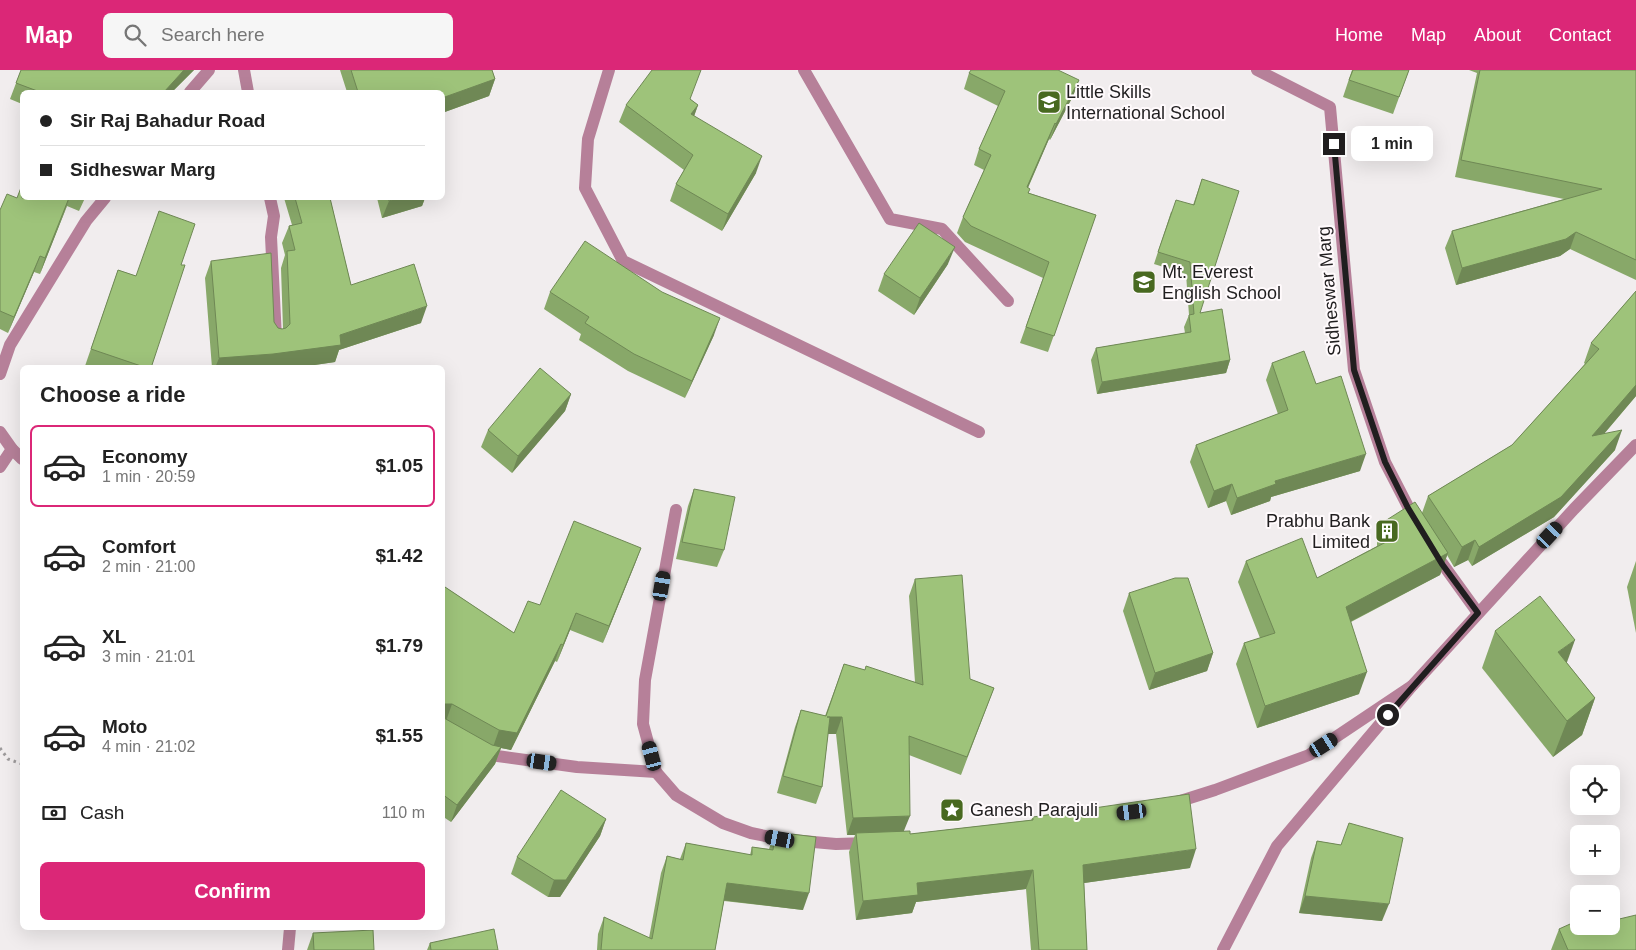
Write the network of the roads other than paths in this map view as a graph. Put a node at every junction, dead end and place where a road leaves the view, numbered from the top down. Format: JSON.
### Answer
{"nodes":[{"id":1,"x":208,"y":70,"type":"edge"},
{"id":2,"x":244,"y":70,"type":"edge"},
{"id":3,"x":609,"y":70,"type":"edge"},
{"id":4,"x":804,"y":70,"type":"edge"},
{"id":5,"x":1257,"y":70,"type":"edge"},
{"id":6,"x":192,"y":90,"type":"edge"},
{"id":7,"x":248,"y":90,"type":"edge"},
{"id":8,"x":103,"y":200,"type":"edge"},
{"id":9,"x":270,"y":200,"type":"edge"},
{"id":10,"x":1008,"y":301,"type":"dead end"},
{"id":11,"x":276,"y":338,"type":"edge"},
{"id":12,"x":0,"y":374,"type":"edge"},
{"id":13,"x":0,"y":432,"type":"edge"},
{"id":14,"x":978,"y":432,"type":"dead end"},
{"id":15,"x":1636,"y":445,"type":"edge"},
{"id":16,"x":12,"y":449,"type":"junction"},
{"id":17,"x":20,"y":457,"type":"edge"},
{"id":18,"x":0,"y":467,"type":"edge"},
{"id":19,"x":676,"y":510,"type":"dead end"},
{"id":20,"x":1478,"y":613,"type":"junction"},
{"id":21,"x":1412,"y":686,"type":"junction"},
{"id":22,"x":474,"y":746,"type":"edge"},
{"id":23,"x":656,"y":772,"type":"junction"},
{"id":24,"x":1160,"y":807,"type":"edge"},
{"id":25,"x":882,"y":842,"type":"edge"},
{"id":26,"x":290,"y":930,"type":"edge"},
{"id":27,"x":288,"y":950,"type":"edge"},
{"id":28,"x":1223,"y":950,"type":"edge"}],
"edges":[{"from":1,"to":6,"type":"street"},
{"from":2,"to":7,"type":"street"},
{"from":3,"to":14,"type":"street"},
{"from":4,"to":10,"type":"street"},
{"from":5,"to":20,"type":"street","name":"Sidheswar Marg"},
{"from":8,"to":12,"type":"street"},
{"from":9,"to":11,"type":"street"},
{"from":13,"to":16,"type":"street"},
{"from":15,"to":20,"type":"street"},
{"from":16,"to":17,"type":"street"},
{"from":16,"to":18,"type":"street"},
{"from":19,"to":23,"type":"street"},
{"from":20,"to":21,"type":"street"},
{"from":21,"to":24,"type":"street"},
{"from":21,"to":28,"type":"street"},
{"from":22,"to":23,"type":"street"},
{"from":23,"to":25,"type":"street"},
{"from":26,"to":27,"type":"street"}]}
